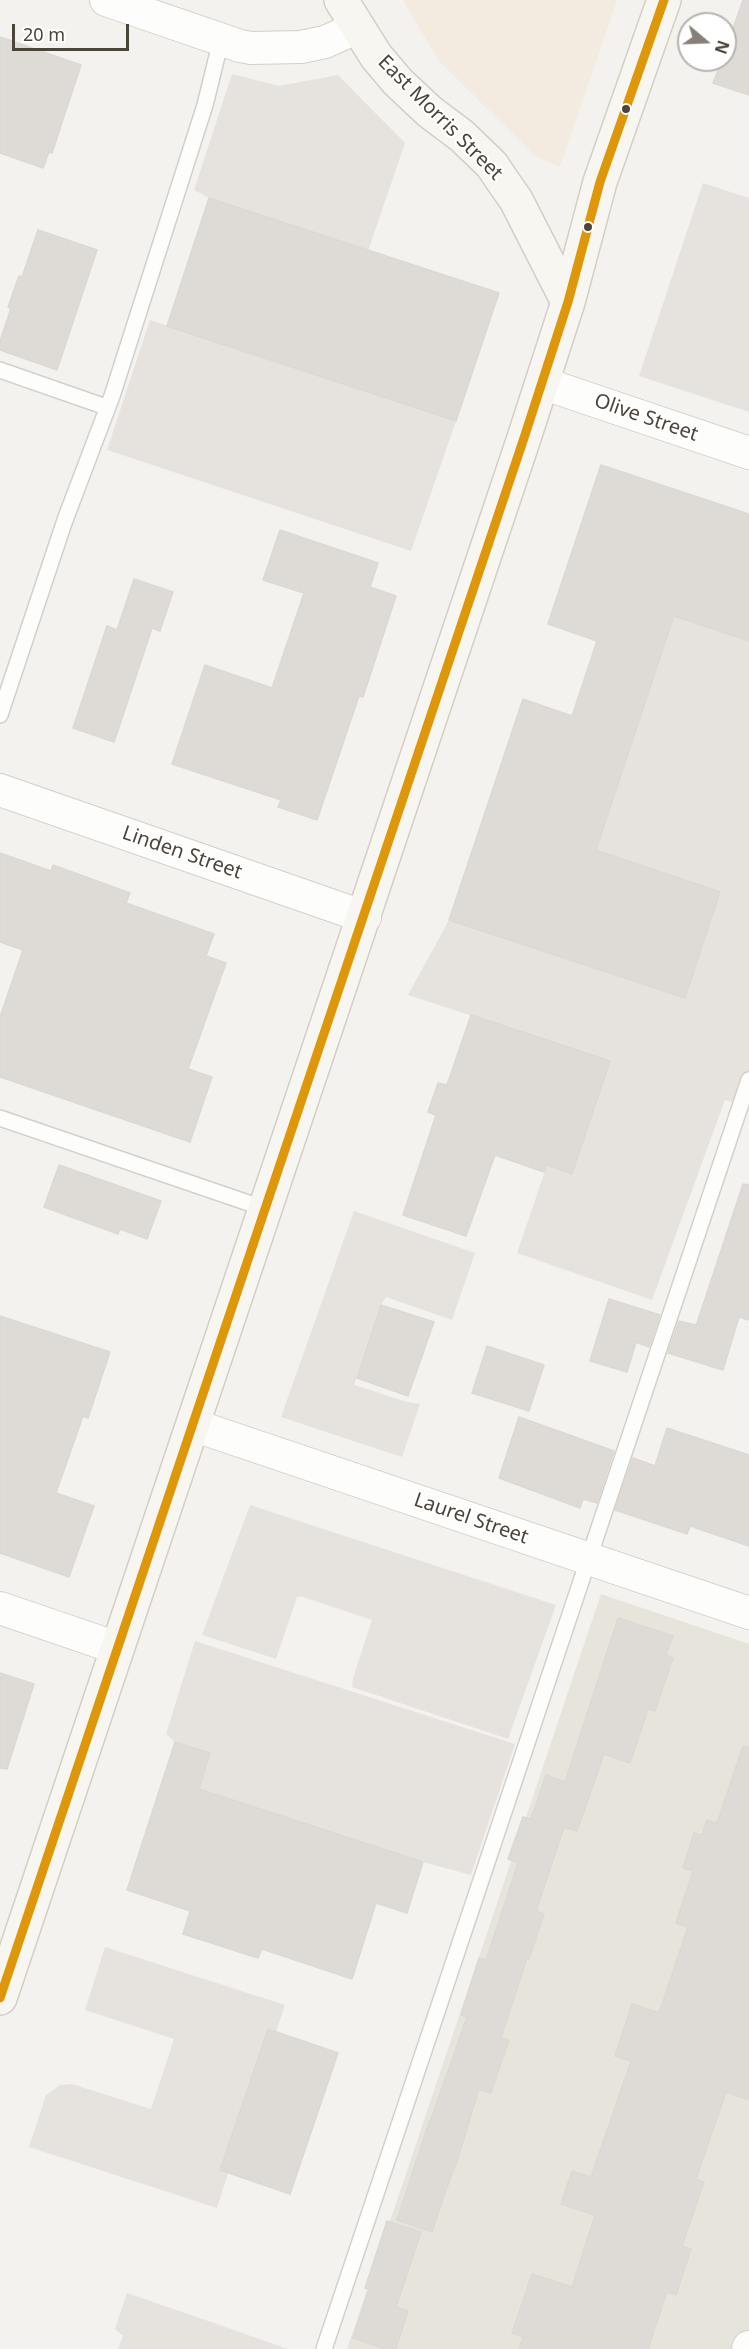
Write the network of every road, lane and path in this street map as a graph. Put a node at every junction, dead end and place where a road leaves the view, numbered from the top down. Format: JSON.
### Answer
{"nodes":[{"id":1,"x":106,"y":0,"type":"edge"},
{"id":2,"x":341,"y":0,"type":"edge"},
{"id":3,"x":664,"y":0,"type":"edge"},
{"id":4,"x":358,"y":27,"type":"junction"},
{"id":5,"x":221,"y":40,"type":"junction"},
{"id":6,"x":568,"y":302,"type":"junction"},
{"id":7,"x":0,"y":370,"type":"edge"},
{"id":8,"x":542,"y":383,"type":"junction"},
{"id":9,"x":106,"y":407,"type":"junction"},
{"id":10,"x":749,"y":453,"type":"edge"},
{"id":11,"x":0,"y":715,"type":"edge"},
{"id":12,"x":0,"y":790,"type":"edge"},
{"id":13,"x":365,"y":917,"type":"junction"},
{"id":14,"x":749,"y":1080,"type":"edge"},
{"id":15,"x":0,"y":1118,"type":"edge"},
{"id":16,"x":266,"y":1209,"type":"junction"},
{"id":17,"x":193,"y":1425,"type":"junction"},
{"id":18,"x":589,"y":1559,"type":"junction"},
{"id":19,"x":0,"y":1608,"type":"edge"},
{"id":20,"x":749,"y":1613,"type":"edge"},
{"id":21,"x":117,"y":1648,"type":"junction"},
{"id":22,"x":0,"y":1998,"type":"edge"},
{"id":23,"x":324,"y":2349,"type":"edge"}],
"edges":[{"from":1,"to":5,"type":"street"},
{"from":2,"to":4,"type":"main road","name":"East Morris Street"},
{"from":3,"to":6,"type":"main road"},
{"from":4,"to":5,"type":"street"},
{"from":4,"to":6,"type":"main road","name":"East Morris Street"},
{"from":5,"to":9,"type":"lane"},
{"from":6,"to":8,"type":"main road"},
{"from":7,"to":9,"type":"lane"},
{"from":8,"to":10,"type":"street","name":"Olive Street"},
{"from":8,"to":13,"type":"main road"},
{"from":9,"to":11,"type":"lane"},
{"from":12,"to":13,"type":"street","name":"Linden Street"},
{"from":13,"to":16,"type":"main road"},
{"from":14,"to":18,"type":"lane"},
{"from":15,"to":16,"type":"lane"},
{"from":16,"to":17,"type":"main road"},
{"from":17,"to":18,"type":"street","name":"Laurel Street"},
{"from":17,"to":21,"type":"main road"},
{"from":18,"to":20,"type":"street","name":"Laurel Street"},
{"from":18,"to":23,"type":"lane"},
{"from":19,"to":21,"type":"street"},
{"from":21,"to":22,"type":"main road"}]}
